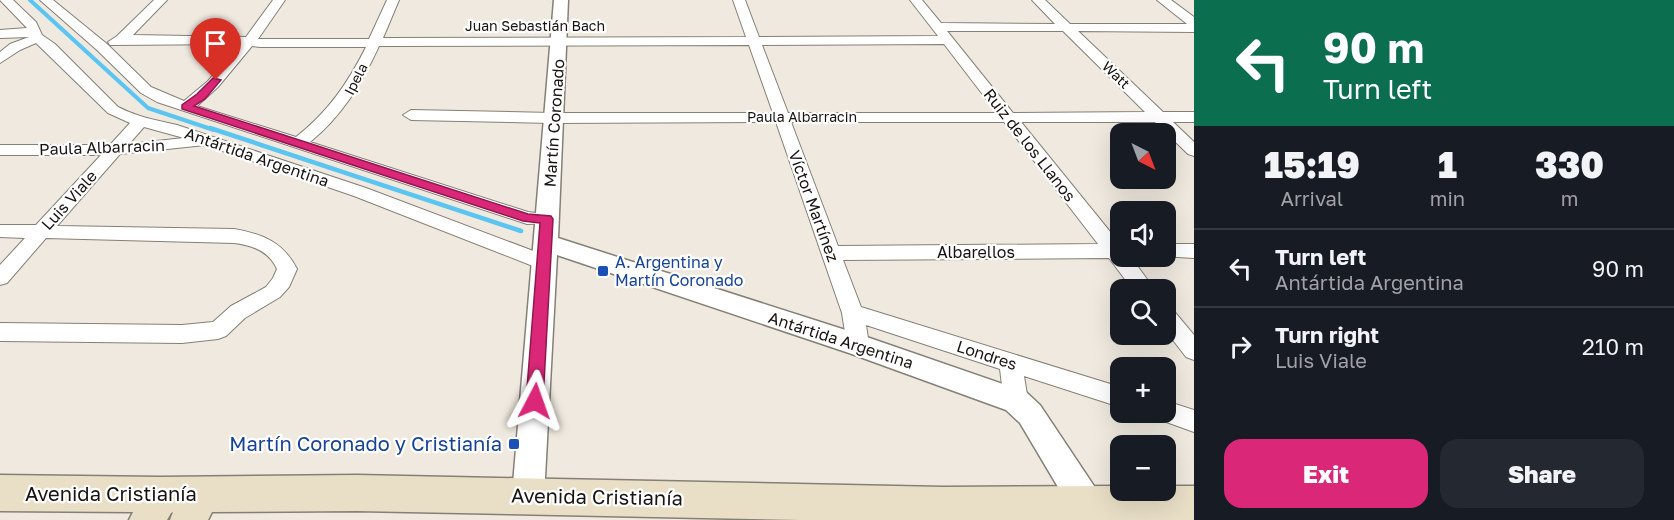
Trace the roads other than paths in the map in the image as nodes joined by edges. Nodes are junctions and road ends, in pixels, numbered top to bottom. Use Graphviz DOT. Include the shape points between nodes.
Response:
graph roads {
  1 [pos="6,0"];
  2 [pos="46,0"];
  3 [pos="161,0"];
  4 [pos="279,0"];
  5 [pos="393,0"];
  6 [pos="561,0"];
  7 [pos="739,0"];
  8 [pos="916,0"];
  9 [pos="1038,0"];
  10 [pos="1163,0"];
  11 [pos="1194,23"];
  12 [pos="1066,27"];
  13 [pos="1194,28"];
  14 [pos="943,33"];
  15 [pos="0,34"];
  16 [pos="36,35"];
  17 [pos="122,39"];
  18 [pos="754,40"];
  19 [pos="375,41"];
  20 [pos="560,41"];
  21 [pos="249,42"];
  22 [pos="102,47"];
  23 [pos="0,59"];
  24 [pos="186,107"];
  25 [pos="411,115"];
  26 [pos="1008,116"];
  27 [pos="782,117"];
  28 [pos="1159,117"];
  29 [pos="1194,117"];
  30 [pos="552,118"];
  31 [pos="139,123"];
  32 [pos="204,140"];
  33 [pos="299,143"];
  34 [pos="0,150"];
  35 [pos="114,150"];
  36 [pos="1194,151"];
  37 [pos="0,231"];
  38 [pos="41,231"];
  39 [pos="546,242"];
  40 [pos="1110,242"];
  41 [pos="1110,251"];
  42 [pos="1176,251"];
  43 [pos="1194,251"];
  44 [pos="831,253"];
  45 [pos="0,278"];
  46 [pos="853,313"];
  47 [pos="1176,328"];
  48 [pos="0,332"];
  49 [pos="858,345"];
  50 [pos="1194,351"];
  51 [pos="1011,363"];
  52 [pos="1110,394"];
  53 [pos="1016,401"];
  54 [pos="1176,415"];
  55 [pos="1194,421"];
  56 [pos="0,493"];
  57 [pos="528,496"];
  58 [pos="1194,504"];
  59 [pos="154,508"];
  60 [pos="195,508"];
  61 [pos="1099,514"];
  1 -- 16 [label="street, Antártida Argentina" via="32,25"];
  2 -- 22 [label="street, Antártida Argentina"];
  3 -- 17 [label="street"];
  4 -- 21 [label="street"];
  5 -- 19 [label="street, Ipela"];
  6 -- 20 [label="street, Martín Coronado"];
  7 -- 18 [label="street, Víctor Martínez"];
  8 -- 14 [label="street, Ruiz de los Llanos"];
  9 -- 12 [label="street, Watt"];
  10 -- 11 [label="street"];
  12 -- 13 [label="street, Juan Sebastián Bach"];
  12 -- 14 [label="street, Juan Sebastián Bach"];
  12 -- 28 [label="street, Watt"];
  14 -- 18 [label="street, Juan Sebastián Bach"];
  14 -- 26 [label="street, Ruiz de los Llanos"];
  15 -- 16 [label="street"];
  16 -- 23 [label="street"];
  16 -- 31 [label="street, Antártida Argentina" via="113,110"];
  17 -- 21 [label="street, Juan Sebastián Bach"];
  17 -- 22 [label="street"];
  18 -- 20 [label="street, Juan Sebastián Bach"];
  18 -- 27 [label="street, Víctor Martínez"];
  19 -- 20 [label="street, Juan Sebastián Bach"];
  19 -- 21 [label="street, Juan Sebastián Bach"];
  19 -- 33 [label="street, Ipela" via="345,100"];
  20 -- 30 [label="street, Martín Coronado"];
  21 -- 24 [label="street" via="201,97"];
  22 -- 24 [label="street, Antártida Argentina" via="146,90"];
  24 -- 33 [label="street, Antártida Argentina"];
  25 -- 30 [label="street, Paula Albarracin"];
  26 -- 27 [label="street, Paula Albarracin"];
  26 -- 28 [label="street, Paula Albarracin"];
  26 -- 40 [label="street, Ruiz de los Llanos"];
  27 -- 30 [label="street, Paula Albarracin"];
  27 -- 44 [label="street, Víctor Martínez"];
  28 -- 29 [label="street, Paula Albarracin"];
  28 -- 36 [label="street, Watt"];
  30 -- 39 [label="street, Martín Coronado"];
  31 -- 32 [label="street, Antártida Argentina" via="171,128"];
  31 -- 35 [label="street, Luis Viale"];
  32 -- 35 [label="street, Paula Albarracin"];
  32 -- 39 [label="street, Antártida Argentina" via="360,192"];
  33 -- 39 [label="street, Antártida Argentina" via="527,218"];
  34 -- 35 [label="street, Paula Albarracin"];
  35 -- 38 [label="street, Luis Viale"];
  37 -- 38 [label="street"];
  38 -- 45 [label="street, Luis Viale"];
  38 -- 48 [label="street" via="252,238 277,252 287,269 273,292 238,312 218,330 182,334"];
  39 -- 49 [label="street, Antártida Argentina"];
  39 -- 57 [label="street, Martín Coronado"];
  41 -- 44 [label="street, Albarellos"];
  42 -- 43 [label="street"];
  44 -- 46 [label="street, Víctor Martínez"];
  46 -- 49 [label="street, Víctor Martínez"];
  46 -- 51 [label="street, Londres"];
  47 -- 50 [label="street"];
  49 -- 53 [label="street, Antártida Argentina"];
  51 -- 52 [label="street, Londres"];
  51 -- 53 [label="street"];
  53 -- 61 [label="street, Antártida Argentina" via="1030,414"];
  54 -- 55 [label="street"];
  56 -- 59 [label="main road, Avenida Cristianía"];
  57 -- 60 [label="main road, Avenida Cristianía" via="357,493"];
  57 -- 61 [label="main road, Avenida Cristianía" via="943,505"];
  58 -- 61 [label="main road, Avenida Cristianía"];
  59 -- 60 [label="main road, Avenida Cristianía"];
}
